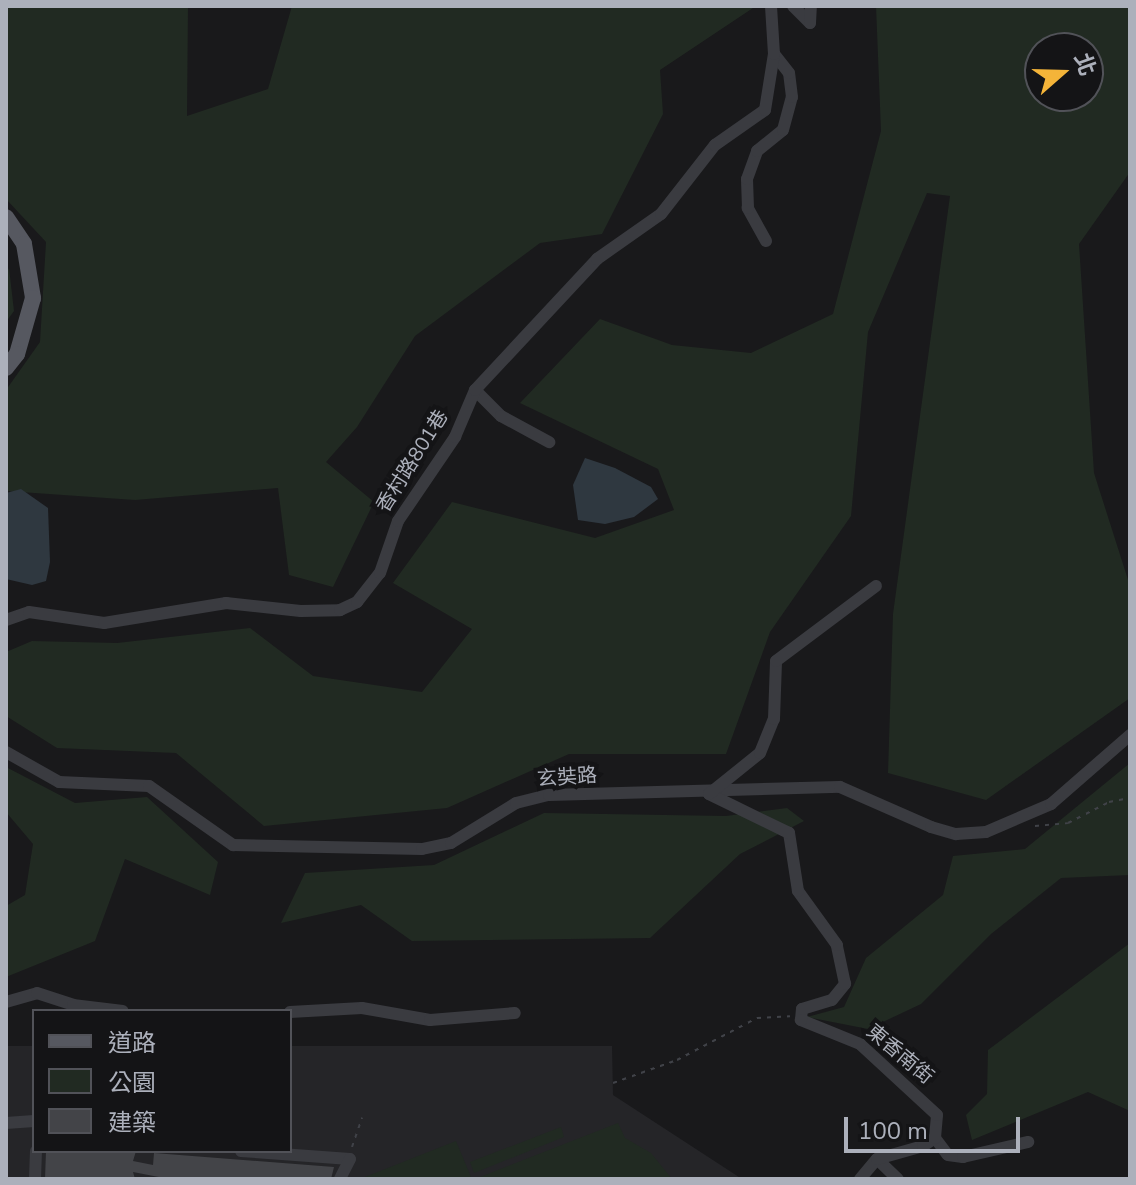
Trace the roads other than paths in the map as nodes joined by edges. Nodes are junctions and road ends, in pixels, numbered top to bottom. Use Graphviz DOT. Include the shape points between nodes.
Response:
graph roads {
  1 [pos="771,6"];
  2 [pos="793,6"];
  3 [pos="811,6"];
  4 [pos="774,54"];
  5 [pos="6,217"];
  6 [pos="766,241"];
  7 [pos="6,368"];
  8 [pos="475,390"];
  9 [pos="549,442"];
  10 [pos="876,586"];
  11 [pos="6,620"];
  12 [pos="1130,735"];
  13 [pos="6,752"];
  14 [pos="709,794"];
  15 [pos="6,1002"];
  16 [pos="106,1009"];
  17 [pos="292,1012"];
  18 [pos="515,1013"];
  19 [pos="32,1121"];
  20 [pos="6,1123"];
  21 [pos="935,1138"];
  22 [pos="1028,1142"];
  23 [pos="36,1153"];
  24 [pos="268,1153"];
  25 [pos="877,1159"];
  26 [pos="35,1179"];
  27 [pos="340,1179"];
  28 [pos="860,1179"];
  29 [pos="898,1179"];
  1 -- 4 [label="street, 香村路801巷"];
  2 -- 3 [label="street" via="810,23"];
  4 -- 6 [label="street" via="789,73 792,97 783,130 757,151 747,179 748,208"];
  4 -- 8 [label="street, 香村路801巷" via="765,110 715,145 661,214 597,259"];
  5 -- 7 [label="main road" via="24,244 33,298 17,354"];
  8 -- 9 [label="street" via="501,416"];
  8 -- 11 [label="street, 香村路801巷" via="455,437 385,546 380,573 357,602 340,610 301,611 226,603 104,623 29,612"];
  10 -- 14 [label="street" via="776,661 774,719 760,753"];
  12 -- 14 [label="street, 玄奘路" via="1051,804 986,832 956,834 840,787"];
  13 -- 14 [label="street, 玄奘路" via="59,782 149,786 165,793 211,833 247,848 422,849 451,843 516,803 549,795"];
  14 -- 21 [label="street, 東香南街" via="789,833 798,891 837,945 845,984 832,1000 799,1014 806,1024 840,1032 860,1044 892,1078 917,1092 937,1115"];
  15 -- 16 [label="street" via="37,993"];
  17 -- 18 [label="street" via="362,1008 430,1020"];
  19 -- 20 [label="street"];
  21 -- 22 [label="street" via="948,1155 963,1157"];
  21 -- 25 [label="street"];
  23 -- 26 [label="street"];
  24 -- 27 [label="street" via="350,1159"];
  25 -- 28 [label="street"];
  25 -- 29 [label="street"];
}
